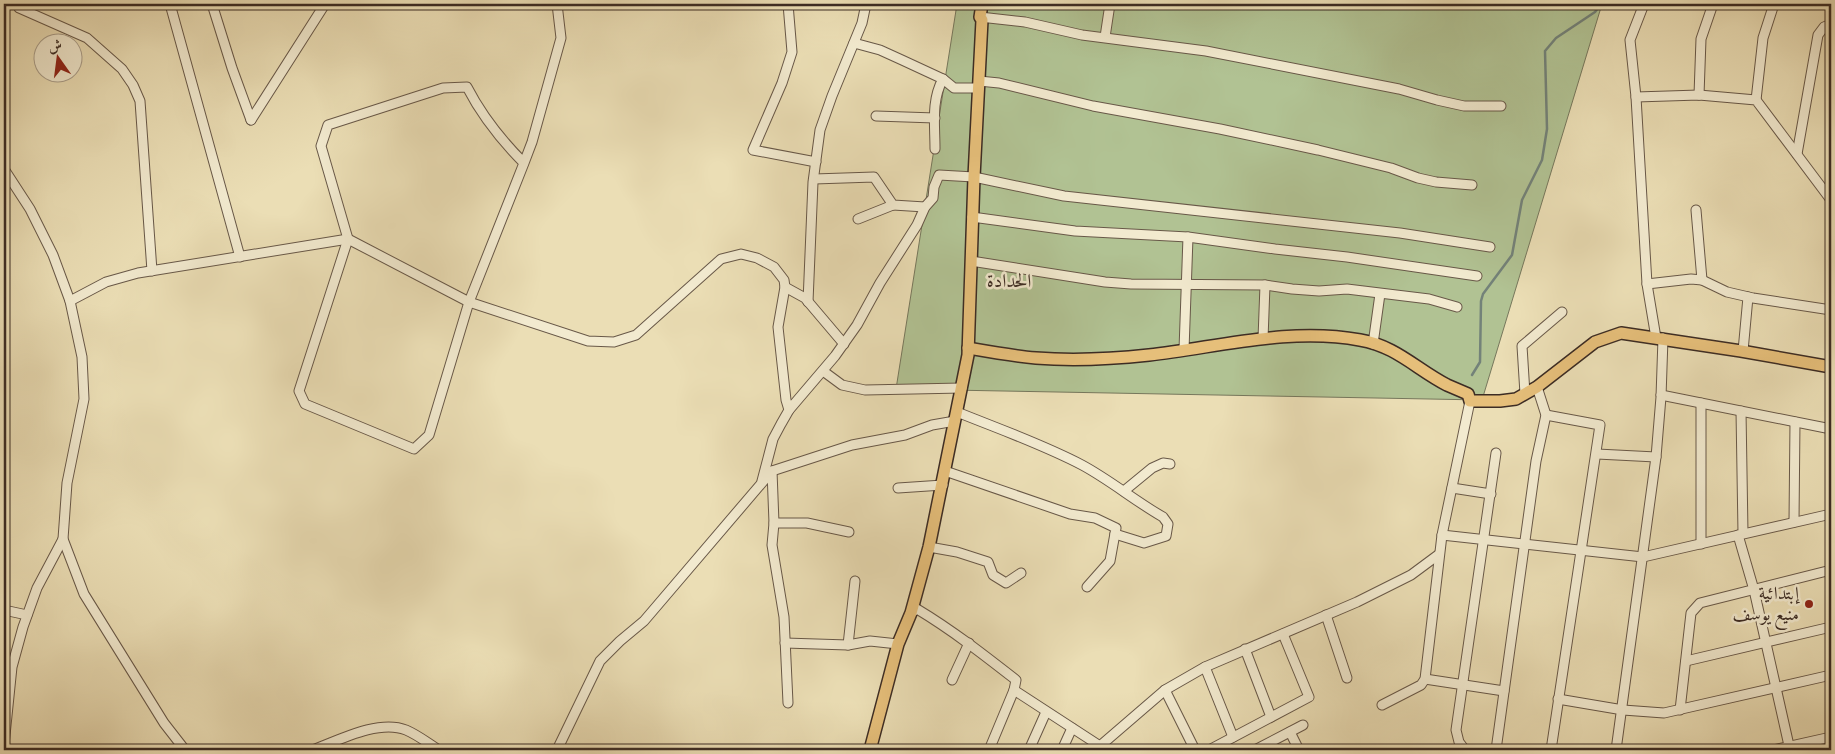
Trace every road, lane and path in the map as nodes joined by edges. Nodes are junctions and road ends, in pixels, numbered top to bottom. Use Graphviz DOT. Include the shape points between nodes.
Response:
graph roads {
  1 [pos="20,4"];
  2 [pos="170,4"];
  3 [pos="212,4"];
  4 [pos="325,4"];
  5 [pos="557,4"];
  6 [pos="788,4"];
  7 [pos="866,4"];
  8 [pos="982,4"];
  9 [pos="1110,4"];
  10 [pos="1644,4"];
  11 [pos="1713,4"];
  12 [pos="1774,4"];
  13 [pos="980,17"];
  14 [pos="1831,24"];
  15 [pos="1105,38"];
  16 [pos="854,43"];
  17 [pos="943,79"];
  18 [pos="979,85"];
  19 [pos="1699,94"];
  20 [pos="1636,97"];
  21 [pos="1756,100"];
  22 [pos="1502,106"];
  23 [pos="876,116"];
  24 [pos="935,118"];
  25 [pos="935,149"];
  26 [pos="1797,154"];
  27 [pos="816,162"];
  28 [pos="524,163"];
  29 [pos="4,169"];
  30 [pos="974,176"];
  31 [pos="814,179"];
  32 [pos="1472,185"];
  33 [pos="1831,200"];
  34 [pos="893,205"];
  35 [pos="925,207"];
  36 [pos="1696,210"];
  37 [pos="972,217"];
  38 [pos="858,219"];
  39 [pos="1188,237"];
  40 [pos="348,239"];
  41 [pos="1490,247"];
  42 [pos="240,257"];
  43 [pos="971,261"];
  44 [pos="152,271"];
  45 [pos="1477,276"];
  46 [pos="1702,280"];
  47 [pos="1647,284"];
  48 [pos="1185,285"];
  49 [pos="1265,285"];
  50 [pos="785,288"];
  51 [pos="1380,294"];
  52 [pos="1748,297"];
  53 [pos="70,301"];
  54 [pos="469,302"];
  55 [pos="808,302"];
  56 [pos="1457,307"];
  57 [pos="1831,310"];
  58 [pos="1562,312"];
  59 [pos="1659,338"];
  60 [pos="1264,339"];
  61 [pos="844,344"];
  62 [pos="1373,344"];
  63 [pos="968,348"];
  64 [pos="1184,350"];
  65 [pos="1743,351"];
  66 [pos="1831,367"];
  67 [pos="823,371"];
  68 [pos="1538,386"];
  69 [pos="962,388"];
  70 [pos="1525,394"];
  71 [pos="1661,395"];
  72 [pos="1470,401"];
  73 [pos="1701,403"];
  74 [pos="790,410"];
  75 [pos="1741,411"];
  76 [pos="1546,415"];
  77 [pos="956,417"];
  78 [pos="1795,422"];
  79 [pos="1831,429"];
  80 [pos="1496,453"];
  81 [pos="1596,454"];
  82 [pos="1656,457"];
  83 [pos="1170,464"];
  84 [pos="772,471"];
  85 [pos="946,471"];
  86 [pos="762,481"];
  87 [pos="943,485"];
  88 [pos="898,488"];
  89 [pos="1452,488"];
  90 [pos="1124,491"];
  91 [pos="1491,494"];
  92 [pos="1831,514"];
  93 [pos="774,522"];
  94 [pos="1794,522"];
  95 [pos="849,532"];
  96 [pos="1115,534"];
  97 [pos="1442,534"];
  98 [pos="1741,534"];
  99 [pos="64,539"];
  100 [pos="1484,539"];
  101 [pos="1524,543"];
  102 [pos="1701,544"];
  103 [pos="929,547"];
  104 [pos="1581,549"];
  105 [pos="1438,555"];
  106 [pos="1642,557"];
  107 [pos="1831,570"];
  108 [pos="1021,573"];
  109 [pos="855,581"];
  110 [pos="1087,587"];
  111 [pos="1754,590"];
  112 [pos="4,610"];
  113 [pos="911,613"];
  114 [pos="27,615"];
  115 [pos="1326,615"];
  116 [pos="1831,627"];
  117 [pos="1283,634"];
  118 [pos="1766,642"];
  119 [pos="969,643"];
  120 [pos="784,644"];
  121 [pos="898,644"];
  122 [pos="848,645"];
  123 [pos="1244,649"];
  124 [pos="1686,660"];
  125 [pos="1205,667"];
  126 [pos="1831,675"];
  127 [pos="1348,678"];
  128 [pos="1425,679"];
  129 [pos="952,680"];
  130 [pos="1463,685"];
  131 [pos="1776,688"];
  132 [pos="1014,690"];
  133 [pos="1165,690"];
  134 [pos="1504,691"];
  135 [pos="1558,699"];
  136 [pos="788,703"];
  137 [pos="1382,704"];
  138 [pos="1622,710"];
  139 [pos="1680,710"];
  140 [pos="1046,712"];
  141 [pos="1271,717"];
  142 [pos="1303,725"];
  143 [pos="1072,728"];
  144 [pos="1290,732"];
  145 [pos="1233,737"];
  146 [pos="1831,737"];
  147 [pos="4,745"];
  148 [pos="1100,748"];
  149 [pos="1790,748"];
  150 [pos="185,750"];
  151 [pos="313,750"];
  152 [pos="440,750"];
  153 [pos="557,750"];
  154 [pos="870,750"];
  155 [pos="989,750"];
  156 [pos="1029,750"];
  157 [pos="1062,750"];
  158 [pos="1195,750"];
  159 [pos="1208,750"];
  160 [pos="1255,750"];
  161 [pos="1299,750"];
  162 [pos="1465,750"];
  163 [pos="1496,750"];
  164 [pos="1551,750"];
  165 [pos="1616,750"];
  166 [pos="1773,750"];
  1 -- 44 [label="street" via="19,8 87,38 122,69 133,85 140,101"];
  2 -- 42 [label="street"];
  3 -- 4 [label="street" via="251,120"];
  5 -- 28 [label="street" via="561,38"];
  6 -- 27 [label="street" via="792,52 753,150"];
  7 -- 16 [label="street"];
  8 -- 13 [label="main road"];
  9 -- 15 [label="street"];
  10 -- 20 [label="street" via="1630,40"];
  11 -- 19 [label="street" via="1702,38"];
  12 -- 21 [label="street" via="1763,38"];
  13 -- 15 [label="street" via="1031,23"];
  13 -- 18 [label="main road"];
  14 -- 26 [label="street" via="1818,35"];
  15 -- 22 [label="street" via="1215,53 1399,89 1464,106"];
  16 -- 17 [label="street" via="888,54"];
  16 -- 27 [label="street" via="823,117"];
  17 -- 18 [label="street" via="954,88"];
  17 -- 24 [label="street" via="936,90"];
  18 -- 30 [label="main road"];
  18 -- 32 [label="street" via="999,83 1093,106 1318,150 1436,182"];
  19 -- 20 [label="street"];
  19 -- 21 [label="street"];
  20 -- 47 [label="street"];
  21 -- 26 [label="street"];
  23 -- 24 [label="street"];
  24 -- 25 [label="street"];
  26 -- 33 [label="street"];
  27 -- 31 [label="street"];
  28 -- 40 [label="street" via="502,141 478,109 467,87 444,88 328,125 321,146"];
  28 -- 54 [label="street"];
  29 -- 53 [label="street" via="30,209 53,255"];
  30 -- 35 [label="street" via="939,175 933,198"];
  30 -- 37 [label="main road"];
  30 -- 41 [label="street" via="1064,196 1400,233"];
  31 -- 34 [label="street" via="874,177"];
  31 -- 55 [label="street"];
  34 -- 35 [label="street"];
  34 -- 38 [label="street"];
  35 -- 61 [label="street"];
  36 -- 46 [label="street"];
  37 -- 39 [label="street" via="1076,230"];
  37 -- 43 [label="main road"];
  39 -- 45 [label="street"];
  39 -- 48 [label="street"];
  40 -- 42 [label="street"];
  40 -- 54 [label="street"];
  40 -- 54 [label="street" via="299,391 305,404 414,449 429,435"];
  42 -- 44 [label="street"];
  43 -- 48 [label="street" via="1105,282"];
  43 -- 63 [label="main road"];
  44 -- 53 [label="street" via="106,282"];
  46 -- 47 [label="street"];
  46 -- 52 [label="street" via="1727,292"];
  47 -- 59 [label="street"];
  48 -- 49 [label="street"];
  48 -- 64 [label="street"];
  49 -- 51 [label="street"];
  49 -- 60 [label="street"];
  50 -- 54 [label="street" via="784,280 774,267 757,258 741,254 721,259 636,335 614,342 588,341"];
  50 -- 55 [label="street"];
  50 -- 74 [label="street" via="778,327 786,400"];
  51 -- 56 [label="street" via="1429,299"];
  51 -- 62 [label="street"];
  52 -- 57 [label="street"];
  52 -- 65 [label="street"];
  53 -- 99 [label="street" via="82,357 84,399 67,483"];
  55 -- 61 [label="street"];
  58 -- 70 [label="street" via="1522,346"];
  59 -- 65 [label="main road"];
  59 -- 68 [label="main road" via="1626,333 1602,338"];
  59 -- 71 [label="street"];
  60 -- 62 [label="main road" via="1310,336"];
  60 -- 64 [label="main road"];
  61 -- 67 [label="street"];
  62 -- 72 [label="main road" via="1394,351 1446,385 1468,394"];
  63 -- 64 [label="main road" via="1051,359 1108,359"];
  63 -- 69 [label="main road"];
  65 -- 66 [label="main road"];
  67 -- 69 [label="street" via="842,384 865,390"];
  67 -- 74 [label="street"];
  68 -- 70 [label="main road"];
  68 -- 76 [label="street"];
  69 -- 77 [label="main road"];
  70 -- 72 [label="main road" via="1508,401"];
  71 -- 73 [label="street"];
  71 -- 82 [label="street"];
  72 -- 89 [label="street"];
  73 -- 75 [label="street"];
  73 -- 102 [label="street"];
  74 -- 86 [label="street" via="773,439"];
  75 -- 78 [label="street"];
  75 -- 98 [label="street"];
  76 -- 81 [label="street" via="1600,425"];
  76 -- 101 [label="street"];
  77 -- 84 [label="street" via="905,435 852,445"];
  77 -- 85 [label="main road"];
  77 -- 90 [label="street" via="1057,452"];
  78 -- 79 [label="street"];
  78 -- 94 [label="street"];
  80 -- 91 [label="street"];
  81 -- 82 [label="street"];
  81 -- 104 [label="street"];
  82 -- 106 [label="street"];
  83 -- 90 [label="street" via="1163,462 1152,468"];
  84 -- 86 [label="street"];
  84 -- 93 [label="street"];
  85 -- 87 [label="main road"];
  85 -- 96 [label="street" via="1070,514 1094,518 1116,528"];
  86 -- 153 [label="street" via="644,621 600,661"];
  87 -- 88 [label="street"];
  87 -- 103 [label="main road"];
  89 -- 91 [label="street"];
  89 -- 97 [label="street"];
  90 -- 96 [label="street" via="1163,517 1168,524 1166,536 1144,543"];
  91 -- 100 [label="street"];
  92 -- 94 [label="street"];
  93 -- 95 [label="street" via="807,523"];
  93 -- 120 [label="street" via="772,545 784,617"];
  94 -- 98 [label="street"];
  96 -- 110 [label="street" via="1110,561"];
  97 -- 100 [label="street"];
  97 -- 105 [label="street"];
  98 -- 102 [label="street"];
  98 -- 111 [label="street"];
  99 -- 114 [label="street" via="36,588"];
  99 -- 150 [label="street" via="84,594 164,723"];
  100 -- 101 [label="street"];
  100 -- 130 [label="street"];
  101 -- 104 [label="street"];
  101 -- 134 [label="street"];
  102 -- 106 [label="street"];
  103 -- 108 [label="street" via="988,562 993,575 1006,583"];
  103 -- 113 [label="main road"];
  104 -- 106 [label="street"];
  104 -- 135 [label="street"];
  105 -- 115 [label="street" via="1410,575"];
  105 -- 128 [label="street"];
  106 -- 138 [label="street"];
  107 -- 111 [label="street"];
  109 -- 122 [label="street"];
  111 -- 118 [label="street"];
  111 -- 124 [label="street" via="1696,606 1691,613"];
  112 -- 114 [label="street"];
  113 -- 119 [label="street" via="917,609"];
  113 -- 121 [label="main road"];
  114 -- 147 [label="street" via="12,667"];
  115 -- 117 [label="street"];
  115 -- 127 [label="street"];
  116 -- 118 [label="street"];
  117 -- 123 [label="street"];
  117 -- 141 [label="street" via="1309,697"];
  118 -- 124 [label="street"];
  118 -- 131 [label="street"];
  119 -- 129 [label="street"];
  119 -- 132 [label="street" via="1016,680"];
  120 -- 122 [label="street"];
  120 -- 136 [label="street"];
  121 -- 122 [label="street" via="870,642"];
  121 -- 154 [label="main road"];
  123 -- 125 [label="street"];
  123 -- 141 [label="street"];
  124 -- 139 [label="street"];
  125 -- 133 [label="street"];
  125 -- 145 [label="street"];
  126 -- 131 [label="street"];
  128 -- 130 [label="street"];
  128 -- 137 [label="street" via="1420,685"];
  130 -- 134 [label="street"];
  130 -- 162 [label="street" via="1456,730"];
  131 -- 139 [label="street"];
  131 -- 149 [label="street"];
  132 -- 140 [label="street"];
  132 -- 155 [label="street"];
  133 -- 148 [label="street"];
  133 -- 158 [label="street"];
  134 -- 163 [label="street"];
  135 -- 138 [label="street"];
  135 -- 164 [label="street"];
  138 -- 139 [label="street" via="1658,713"];
  138 -- 165 [label="street"];
  140 -- 143 [label="street"];
  140 -- 156 [label="street"];
  141 -- 145 [label="street"];
  142 -- 144 [label="street"];
  143 -- 148 [label="street"];
  143 -- 157 [label="street"];
  144 -- 160 [label="street"];
  144 -- 161 [label="street"];
  145 -- 159 [label="street"];
  146 -- 149 [label="street"];
  149 -- 166 [label="street"];
  151 -- 152 [label="street" via="378,727 405,730"];
}
